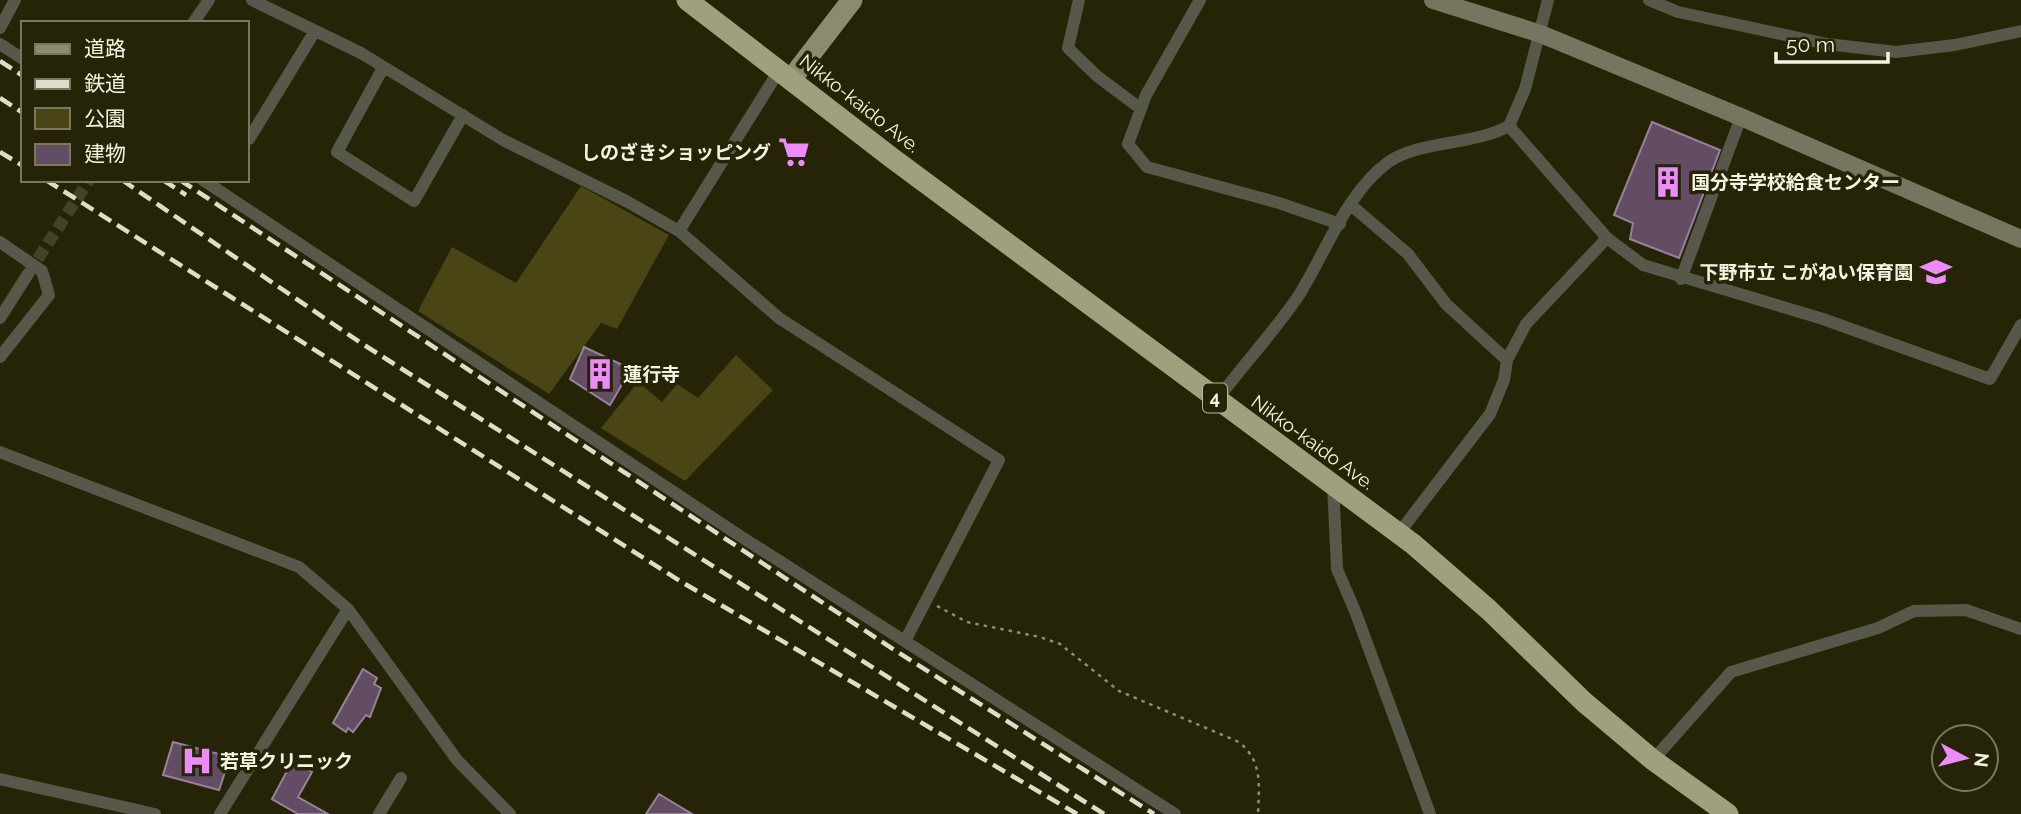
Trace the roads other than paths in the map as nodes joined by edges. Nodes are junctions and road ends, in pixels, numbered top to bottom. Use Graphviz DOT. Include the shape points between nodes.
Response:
graph roads {
  1 [pos="15,0"];
  2 [pos="209,0"];
  3 [pos="252,0"];
  4 [pos="687,0"];
  5 [pos="852,0"];
  6 [pos="1079,0"];
  7 [pos="1200,0"];
  8 [pos="1433,0"];
  9 [pos="1548,0"];
  10 [pos="1649,0"];
  11 [pos="194,21"];
  12 [pos="0,27"];
  13 [pos="315,31"];
  14 [pos="2021,31"];
  15 [pos="1541,34"];
  16 [pos="0,44"];
  17 [pos="21,58"];
  18 [pos="383,68"];
  19 [pos="786,73"];
  20 [pos="1141,109"];
  21 [pos="463,115"];
  22 [pos="1741,117"];
  23 [pos="1508,126"];
  24 [pos="249,139"];
  25 [pos="206,182"];
  26 [pos="1351,205"];
  27 [pos="1340,224"];
  28 [pos="679,231"];
  29 [pos="1607,238"];
  30 [pos="2021,239"];
  31 [pos="0,242"];
  32 [pos="28,274"];
  33 [pos="1681,279"];
  34 [pos="0,318"];
  35 [pos="2021,325"];
  36 [pos="0,357"];
  37 [pos="1507,360"];
  38 [pos="1217,400"];
  39 [pos="0,452"];
  40 [pos="1333,484"];
  41 [pos="1399,533"];
  42 [pos="348,609"];
  43 [pos="2021,629"];
  44 [pos="905,641"];
  45 [pos="1653,760"];
  46 [pos="401,778"];
  47 [pos="0,779"];
  48 [pos="155,814"];
  49 [pos="220,814"];
  50 [pos="379,814"];
  51 [pos="510,814"];
  52 [pos="1175,814"];
  53 [pos="1430,814"];
  54 [pos="1728,814"];
  1 -- 12 [label="street"];
  2 -- 11 [label="street"];
  3 -- 13 [label="street"];
  4 -- 19 [label="highway, Nikko-kaido Ave. / 4"];
  5 -- 19 [label="main road"];
  6 -- 20 [label="street" via="1068,48"];
  7 -- 20 [label="street"];
  8 -- 15 [label="street"];
  9 -- 15 [label="street"];
  10 -- 14 [label="street" via="1678,12 1827,44 1896,52"];
  13 -- 18 [label="street"];
  13 -- 24 [label="street"];
  15 -- 22 [label="street"];
  15 -- 23 [label="street" via="1525,89"];
  16 -- 17 [label="street"];
  18 -- 21 [label="street"];
  18 -- 21 [label="street" via="337,152 414,201"];
  19 -- 28 [label="street"];
  19 -- 38 [label="highway, Nikko-kaido Ave. / 4" via="892,158"];
  20 -- 27 [label="street" via="1128,144 1147,167"];
  21 -- 28 [label="street"];
  22 -- 30 [label="street"];
  22 -- 33 [label="street"];
  23 -- 26 [label="street" via="1480,138 1396,158 1372,177"];
  23 -- 29 [label="street"];
  25 -- 44 [label="street"];
  26 -- 27 [label="street"];
  26 -- 37 [label="street" via="1408,254 1446,304"];
  27 -- 38 [label="street" via="1298,295"];
  28 -- 44 [label="street" via="779,318 999,460"];
  29 -- 33 [label="street" via="1643,265"];
  29 -- 37 [label="street" via="1525,324"];
  31 -- 36 [label="street" via="42,271 49,295"];
  32 -- 34 [label="street"];
  33 -- 35 [label="street" via="1823,319 1990,379"];
  37 -- 41 [label="street" via="1490,414"];
  38 -- 40 [label="highway, Nikko-kaido Ave. / 4"];
  39 -- 42 [label="street" via="299,567"];
  40 -- 41 [label="highway, Nikko-kaido Ave. / 4"];
  40 -- 53 [label="street" via="1336,569"];
  41 -- 45 [label="highway, Nikko-kaido Ave. / 4"];
  42 -- 49 [label="street"];
  42 -- 51 [label="street" via="457,760"];
  43 -- 45 [label="street" via="1966,610 1914,611 1878,628 1731,672"];
  44 -- 52 [label="street"];
  45 -- 54 [label="highway, Nikko-kaido Ave. / 4"];
  46 -- 50 [label="street"];
  47 -- 48 [label="street"];
}
